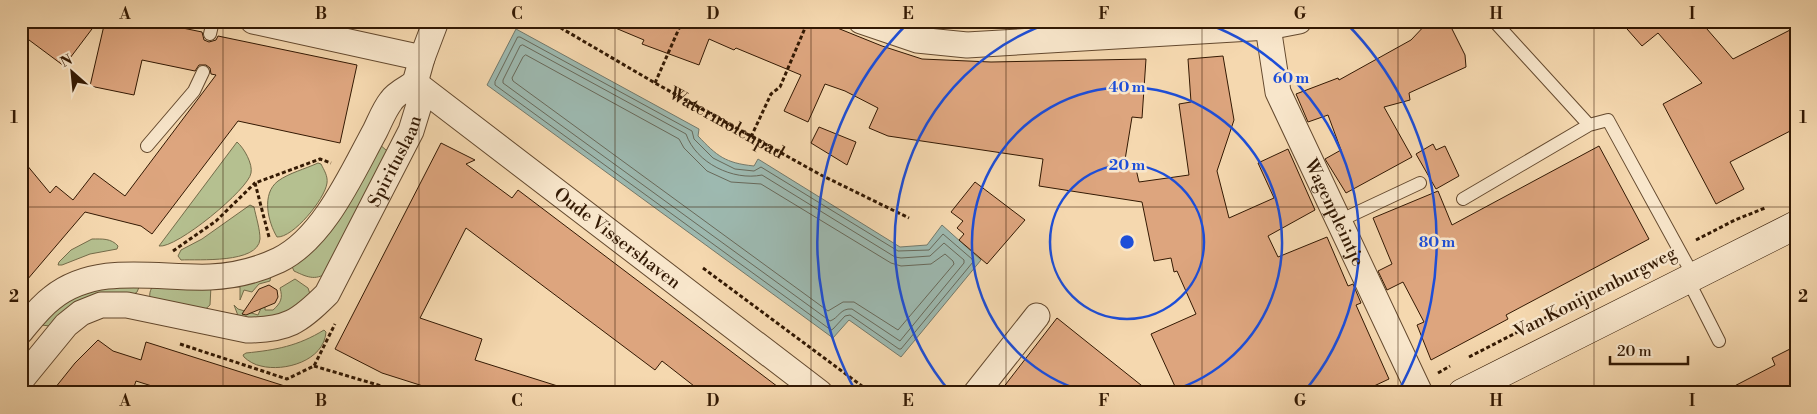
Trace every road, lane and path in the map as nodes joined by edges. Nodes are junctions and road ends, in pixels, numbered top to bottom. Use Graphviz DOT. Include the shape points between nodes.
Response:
graph roads {
  1 [pos="253,21"];
  2 [pos="436,21"];
  3 [pos="549,21"];
  4 [pos="808,21"];
  5 [pos="860,21"];
  6 [pos="1299,21"];
  7 [pos="1494,21"];
  8 [pos="681,24"];
  9 [pos="1268,24"];
  10 [pos="422,58"];
  11 [pos="203,72"];
  12 [pos="415,83"];
  13 [pos="655,83"];
  14 [pos="1589,125"];
  15 [pos="751,137"];
  16 [pos="147,146"];
  17 [pos="256,183"];
  18 [pos="1420,183"];
  19 [pos="1463,199"];
  20 [pos="1769,207"];
  21 [pos="909,218"];
  22 [pos="1339,221"];
  23 [pos="1796,225"];
  24 [pos="1678,249"];
  25 [pos="150,274"];
  26 [pos="1691,278"];
  27 [pos="1037,316"];
  28 [pos="21,331"];
  29 [pos="1718,341"];
  30 [pos="174,343"];
  31 [pos="46,349"];
  32 [pos="1460,361"];
  33 [pos="1452,366"];
  34 [pos="21,380"];
  35 [pos="866,388"];
  36 [pos="1418,388"];
  37 [pos="404,393"];
  38 [pos="820,393"];
  39 [pos="871,393"];
  40 [pos="976,393"];
  41 [pos="1462,393"];
  1 -- 10 [label="street"];
  2 -- 10 [label="street"];
  3 -- 13 [label="path, Watermolenpad"];
  4 -- 15 [label="path" via="780,86 771,94"];
  5 -- 9 [label="street" via="917,40 967,45"];
  6 -- 9 [label="street"];
  7 -- 14 [label="lane"];
  8 -- 13 [label="path"];
  9 -- 22 [label="street, Wagenpleintje" via="1278,92"];
  10 -- 12 [label="street"];
  11 -- 16 [label="lane" via="194,92"];
  12 -- 25 [label="street, Spirituslaan" via="392,99 334,204 314,233 298,248 262,267 232,275"];
  12 -- 31 [label="street, Spirituslaan" via="419,105 411,131 327,294 306,315 266,330 247,330 127,305 101,305 82,313"];
  12 -- 38 [label="street, Oude Vissershaven"];
  13 -- 15 [label="path, Watermolenpad"];
  14 -- 19 [label="lane"];
  14 -- 24 [label="lane" via="1608,120"];
  15 -- 21 [label="path, Watermolenpad"];
  17 -- 25 [label="path" via="216,221 177,248"];
  18 -- 22 [label="lane"];
  20 -- 24 [label="path, Van Konijnenburgweg"];
  22 -- 36 [label="street, Wagenpleintje"];
  23 -- 26 [label="main road, Van Konijnenburgweg"];
  24 -- 26 [label="lane"];
  24 -- 32 [label="path, Van Konijnenburgweg"];
  25 -- 28 [label="street, Spirituslaan" via="88,279 52,297"];
  26 -- 29 [label="lane"];
  26 -- 41 [label="main road, Van Konijnenburgweg"];
  27 -- 40 [label="street"];
  28 -- 31 [label="street"];
  30 -- 37 [label="path" via="287,379 314,366"];
  31 -- 34 [label="street, Spirituslaan"];
  33 -- 36 [label="path"];
  35 -- 39 [label="path"];
}
